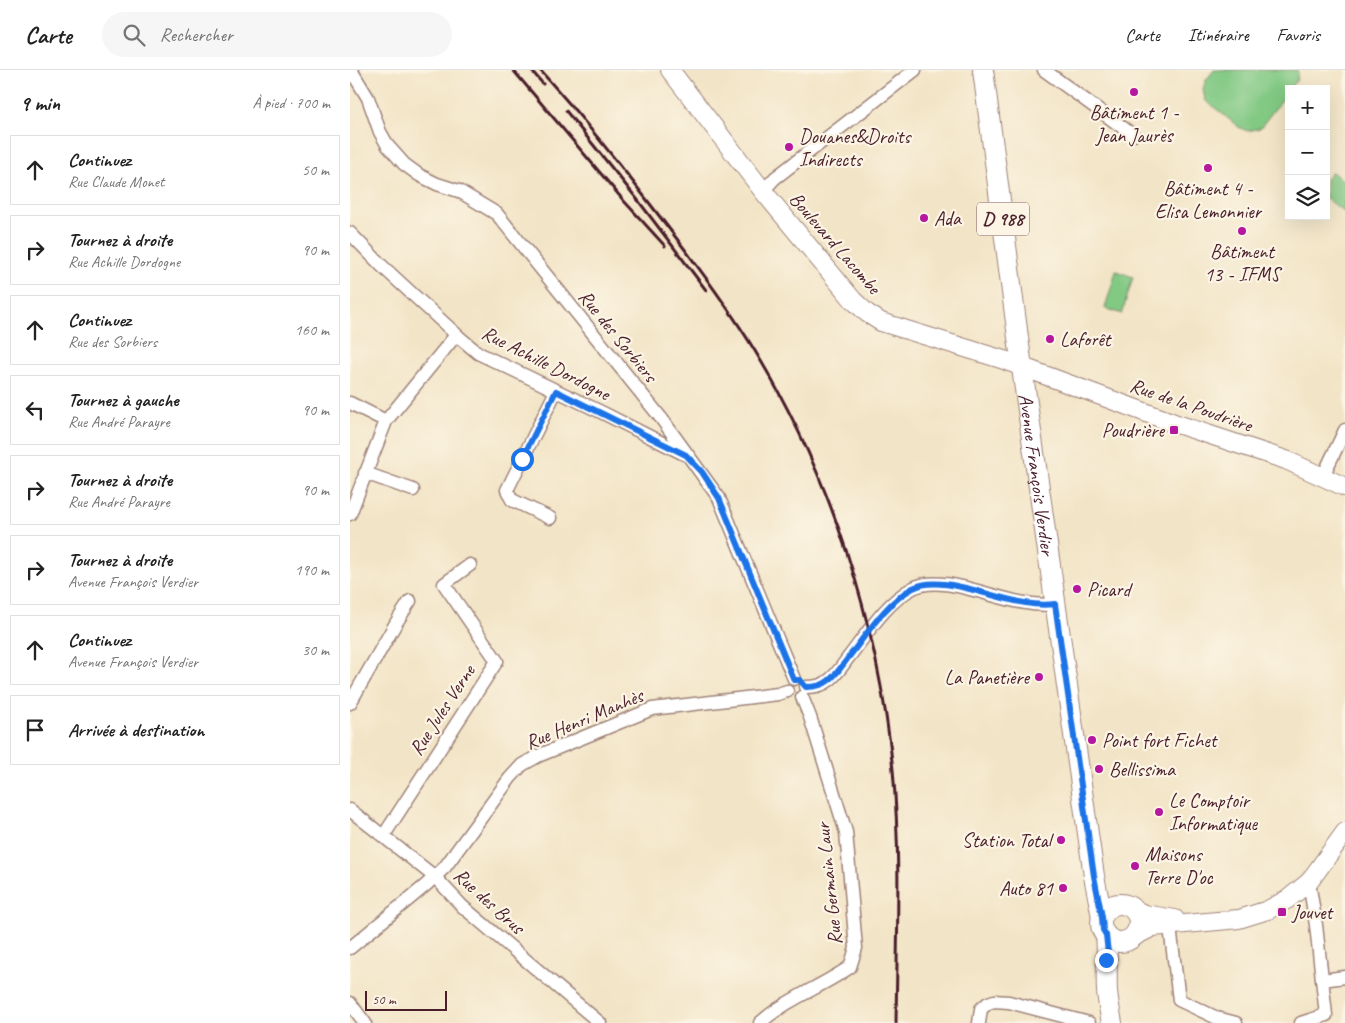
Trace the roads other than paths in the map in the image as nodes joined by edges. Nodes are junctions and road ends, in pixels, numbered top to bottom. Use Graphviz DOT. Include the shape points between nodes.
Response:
graph roads {
  1 [pos="351,70"];
  2 [pos="670,70"];
  3 [pos="915,70"];
  4 [pos="983,70"];
  5 [pos="1044,70"];
  6 [pos="1133,135"];
  7 [pos="763,191"];
  8 [pos="350,233"];
  9 [pos="456,335"];
  10 [pos="1022,368"];
  11 [pos="556,391"];
  12 [pos="350,403"];
  13 [pos="661,418"];
  14 [pos="386,421"];
  15 [pos="1345,430"];
  16 [pos="645,434"];
  17 [pos="686,455"];
  18 [pos="365,473"];
  19 [pos="1323,476"];
  20 [pos="1345,487"];
  21 [pos="412,490"];
  22 [pos="350,514"];
  23 [pos="550,518"];
  24 [pos="470,565"];
  25 [pos="410,601"];
  26 [pos="1055,604"];
  27 [pos="794,680"];
  28 [pos="787,691"];
  29 [pos="804,692"];
  30 [pos="350,703"];
  31 [pos="350,810"];
  32 [pos="1345,832"];
  33 [pos="384,835"];
  34 [pos="435,878"];
  35 [pos="1309,882"];
  36 [pos="1197,923"];
  37 [pos="1170,927"];
  38 [pos="1117,928"];
  39 [pos="350,948"];
  40 [pos="1345,977"];
  41 [pos="1322,980"];
  42 [pos="350,1003"];
  43 [pos="1328,1019"];
  44 [pos="365,1023"];
  45 [pos="600,1023"];
  46 [pos="760,1023"];
  47 [pos="979,1023"];
  48 [pos="1089,1023"];
  49 [pos="1112,1023"];
  50 [pos="1236,1023"];
  51 [pos="1301,1023"];
  1 -- 13 [label="street, Rue des Sorbiers" via="368,98 380,132 404,164 419,175 459,191 497,214"];
  2 -- 7 [label="street, Boulevard Lacombe"];
  3 -- 7 [label="street" via="775,178"];
  4 -- 10 [label="main road, Avenue François Verdier / D 988"];
  5 -- 6 [label="street"];
  7 -- 10 [label="street, Boulevard Lacombe" via="867,313 881,322"];
  8 -- 9 [label="street, Rue Achille Dordogne"];
  9 -- 11 [label="street, Rue Achille Dordogne" via="478,353"];
  9 -- 14 [label="street"];
  10 -- 19 [label="street, Rue de la Poudrière" via="1286,460"];
  10 -- 26 [label="main road, Avenue François Verdier / D 988"];
  11 -- 16 [label="street, Rue Achille Dordogne"];
  11 -- 23 [label="street" via="507,490 512,500"];
  12 -- 14 [label="street"];
  13 -- 16 [label="street" via="658,428"];
  13 -- 17 [label="street, Rue des Sorbiers"];
  14 -- 18 [label="street"];
  15 -- 19 [label="street"];
  16 -- 17 [label="street, Rue Achille Dordogne"];
  17 -- 27 [label="street, Rue des Sorbiers" via="719,498"];
  18 -- 21 [label="street"];
  18 -- 22 [label="street"];
  19 -- 20 [label="street, Rue de la Poudrière"];
  24 -- 33 [label="street, Rue Jules Verne" via="444,584 497,661"];
  25 -- 30 [label="street"];
  26 -- 29 [label="street" via="1042,606 941,583 914,588 888,607 828,682"];
  26 -- 38 [label="main road, Avenue François Verdier / D 988" via="1094,876"];
  27 -- 28 [label="street" via="789,683"];
  27 -- 29 [label="street" via="800,680"];
  28 -- 29 [label="street" via="793,698"];
  28 -- 34 [label="street, Rue Henri Manhès" via="652,709 538,756 510,778"];
  29 -- 46 [label="street, Rue Germain Laur" via="846,832 856,948 850,967 791,1000"];
  31 -- 33 [label="street, Rue des Brus"];
  32 -- 35 [label="street"];
  33 -- 34 [label="street, Rue des Brus"];
  34 -- 39 [label="street, Rue Henri Manhès"];
  34 -- 45 [label="street, Rue des Brus" via="462,906"];
  35 -- 36 [label="street" via="1268,910 1239,919"];
  35 -- 41 [label="street"];
  36 -- 37 [label="street"];
  36 -- 38 [label="street" via="1144,914"];
  37 -- 38 [label="street"];
  37 -- 50 [label="street" via="1180,1000 1217,1018"];
  38 -- 49 [label="main road" via="1106,960"];
  40 -- 41 [label="street"];
  41 -- 43 [label="street"];
  42 -- 44 [label="street"];
  43 -- 51 [label="street"];
  47 -- 48 [label="street" via="981,1008 994,1001"];
}
